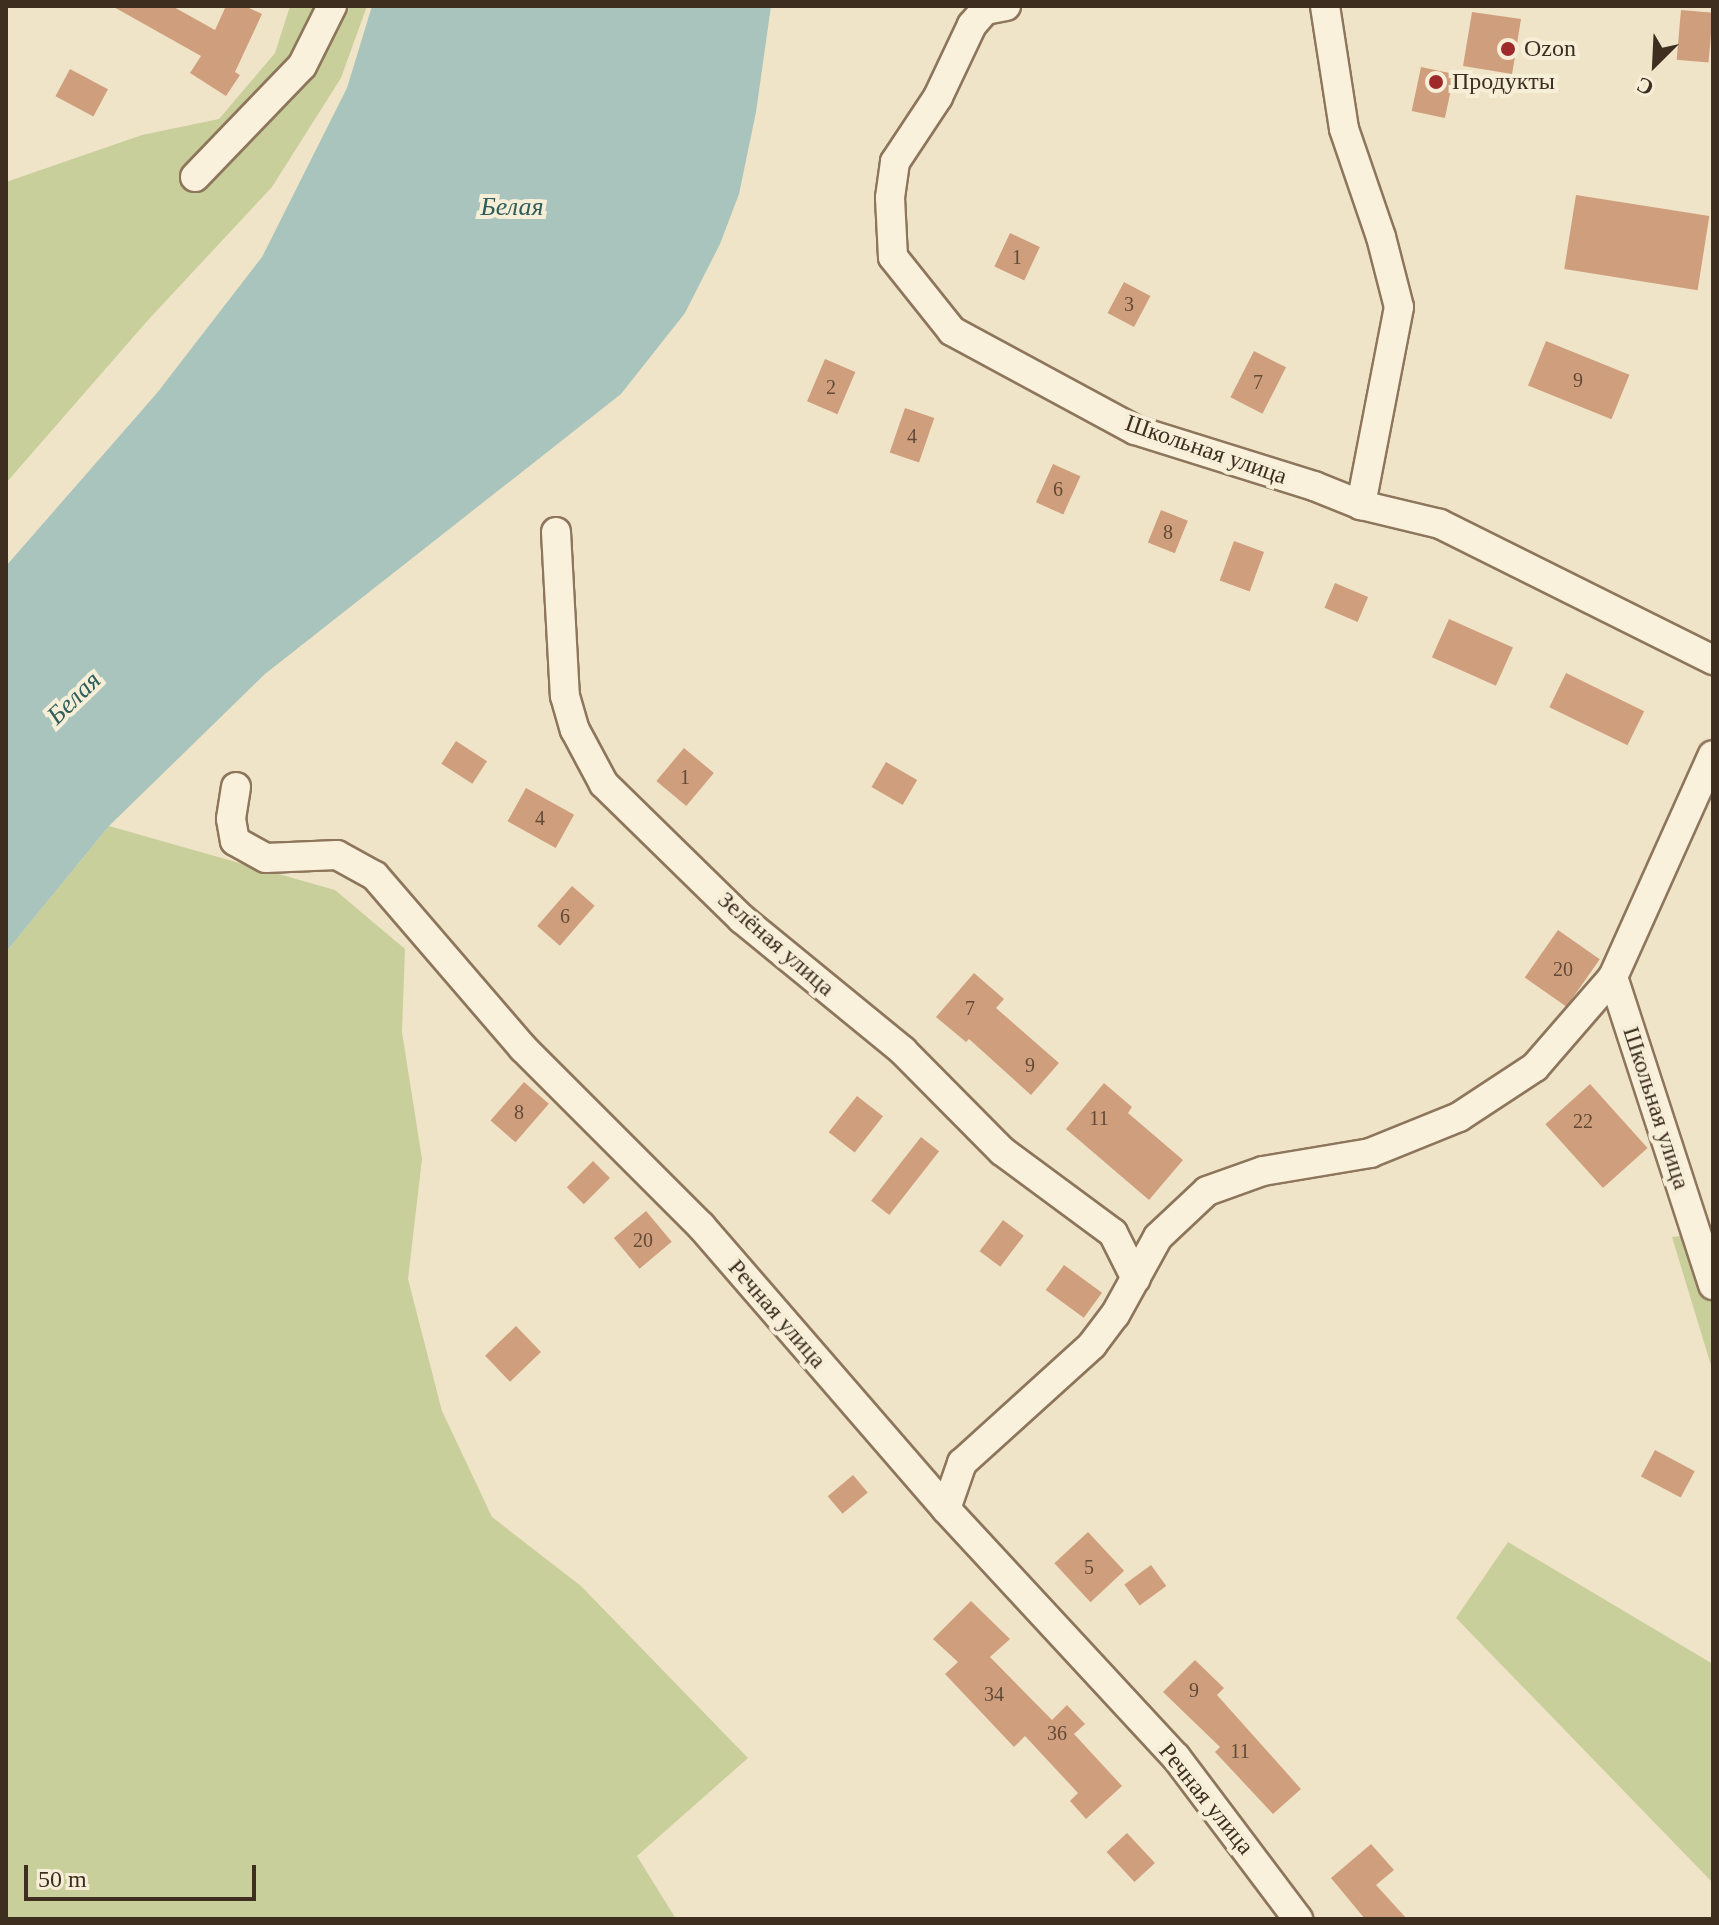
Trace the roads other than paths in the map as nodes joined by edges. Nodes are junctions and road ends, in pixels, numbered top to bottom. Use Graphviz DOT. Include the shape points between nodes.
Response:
graph roads {
  1 [pos="332,6"];
  2 [pos="1006,6"];
  3 [pos="1325,6"];
  4 [pos="195,177"];
  5 [pos="1361,505"];
  6 [pos="556,532"];
  7 [pos="1713,660"];
  8 [pos="1713,755"];
  9 [pos="236,787"];
  10 [pos="1613,977"];
  11 [pos="1136,1279"];
  12 [pos="1713,1285"];
  13 [pos="946,1509"];
  14 [pos="1298,1919"];
  1 -- 4 [label="street" via="302,66"];
  2 -- 5 [label="street, Школьная улица" via="985,10 972,25 938,97 895,162 890,198 893,257 952,331 1135,430"];
  3 -- 5 [label="street" via="1344,129 1399,307"];
  5 -- 7 [label="street, Школьная улица" via="1440,524"];
  6 -- 11 [label="street, Зелёная улица" via="565,696 575,730 604,784 742,919 903,1051 1002,1151 1113,1233"];
  8 -- 10 [label="street"];
  9 -- 13 [label="street, Речная улица" via="231,819 235,841 266,858 337,855 375,876 523,1048 701,1226"];
  10 -- 11 [label="street" via="1535,1067 1459,1117 1370,1153 1263,1171 1207,1191 1158,1237"];
  10 -- 12 [label="street, Школьная улица"];
  11 -- 13 [label="street" via="1092,1345 962,1463"];
  13 -- 14 [label="street, Речная улица" via="1176,1757"];
}
